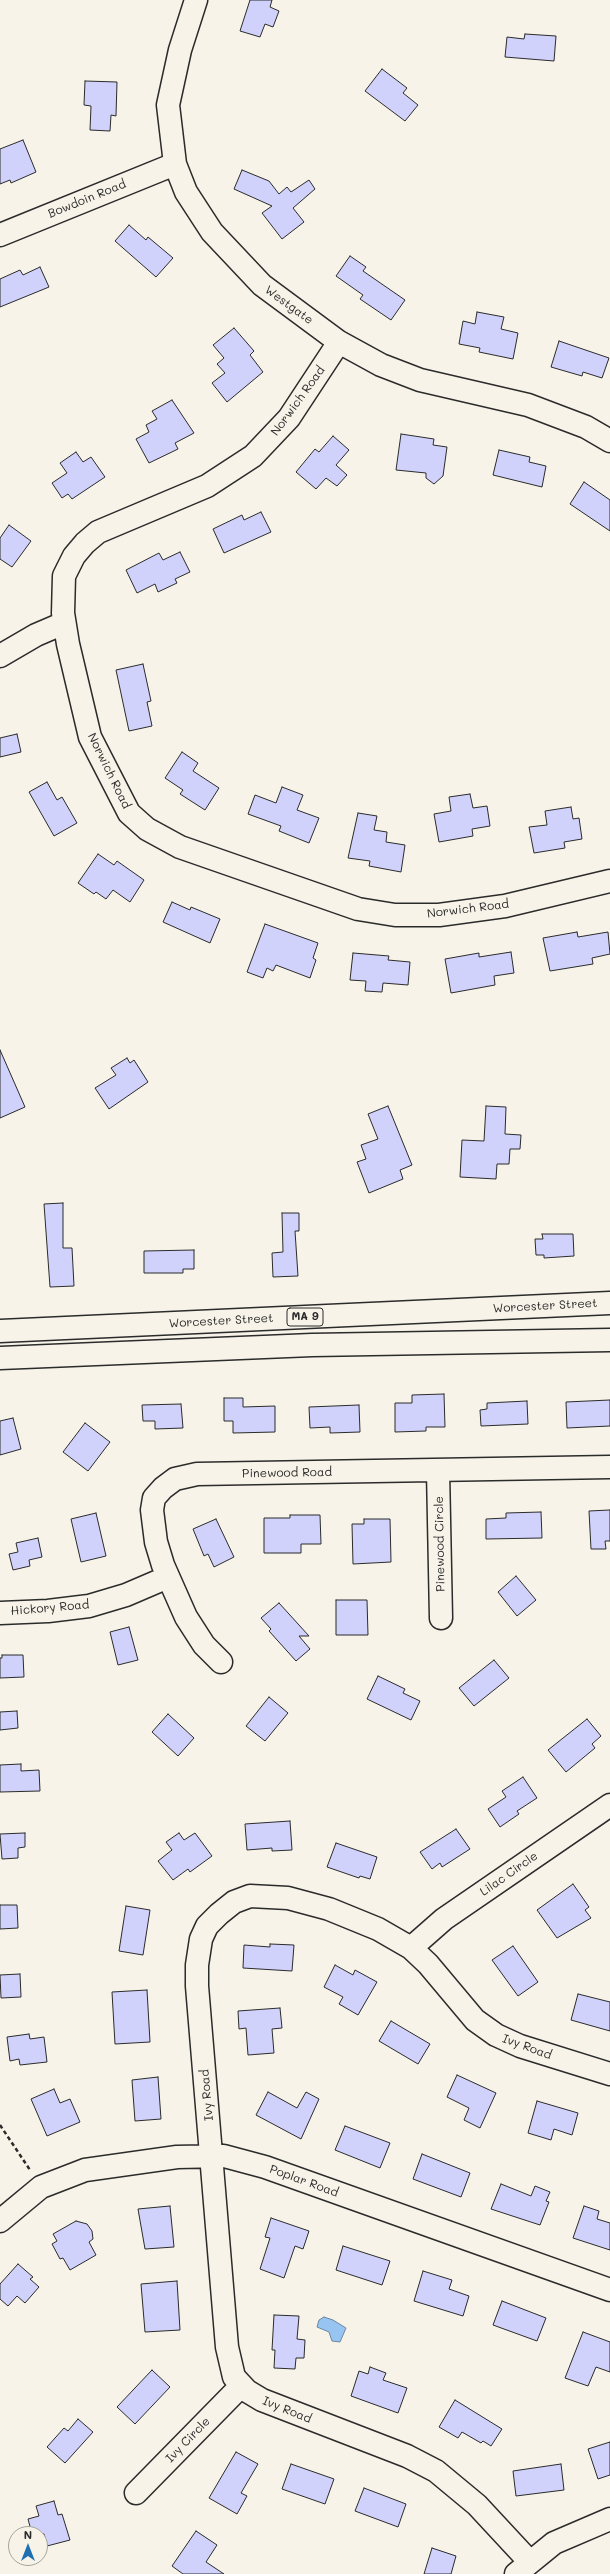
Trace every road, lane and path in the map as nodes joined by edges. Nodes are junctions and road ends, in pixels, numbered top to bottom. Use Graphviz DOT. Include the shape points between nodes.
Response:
graph roads {
  1 [pos="196,0"];
  2 [pos="175,164"];
  3 [pos="0,235"];
  4 [pos="339,342"];
  5 [pos="610,441"];
  6 [pos="64,623"];
  7 [pos="0,656"];
  8 [pos="610,881"];
  9 [pos="610,1303"];
  10 [pos="0,1330"];
  11 [pos="610,1340"];
  12 [pos="0,1358"];
  13 [pos="610,1467"];
  14 [pos="438,1471"];
  15 [pos="168,1577"];
  16 [pos="0,1613"];
  17 [pos="441,1618"];
  18 [pos="221,1662"];
  19 [pos="610,1805"];
  20 [pos="411,1948"];
  21 [pos="610,2074"];
  22 [pos="0,2125"];
  23 [pos="212,2156"];
  24 [pos="41,2187"];
  25 [pos="0,2222"];
  26 [pos="610,2290"];
  27 [pos="241,2386"];
  28 [pos="136,2493"];
  29 [pos="610,2519"];
  30 [pos="522,2568"];
  1 -- 2 [label="main road, Westgate" via="180,50 168,105"];
  2 -- 3 [label="main road, Bowdoin Road"];
  2 -- 4 [label="main road, Westgate" via="186,192 212,232 262,285"];
  4 -- 5 [label="main road, Westgate" via="381,365 420,380 528,405 586,427"];
  4 -- 6 [label="main road, Norwich Road" via="283,426 245,462 207,486 107,528 85,543 74,556 64,576"];
  6 -- 7 [label="main road"];
  6 -- 8 [label="main road, Norwich Road" via="90,736 100,758 129,813 147,829 180,847 358,909 395,915 439,915 505,906"];
  9 -- 10 [label="main road, Worcester Street / MA 9"];
  11 -- 12 [label="main road" via="312,1345"];
  13 -- 14 [label="main road, Pinewood Road"];
  14 -- 15 [label="main road, Pinewood Road" via="197,1474 175,1479 158,1493 152,1510 156,1542"];
  14 -- 17 [label="main road, Pinewood Circle"];
  15 -- 16 [label="main road, Hickory Road" via="126,1595 89,1606"];
  15 -- 18 [label="main road, Pinewood Road" via="191,1627"];
  19 -- 20 [label="main road, Lilac Circle" via="444,1919"];
  20 -- 21 [label="main road, Ivy Road" via="476,2020 496,2035 520,2046"];
  20 -- 23 [label="main road, Ivy Road" via="351,1917 283,1897 242,1898 226,1907 213,1920 201,1940 197,1964"];
  22 -- 24 [label="path"];
  23 -- 24 [label="main road, Poplar Road" via="94,2168"];
  23 -- 26 [label="main road, Poplar Road" via="234,2158 265,2167"];
  23 -- 27 [label="main road, Ivy Road" via="227,2347 231,2371"];
  24 -- 25 [label="main road, Poplar Road"];
  27 -- 28 [label="main road, Ivy Circle"];
  27 -- 30 [label="main road, Ivy Road" via="270,2404 407,2456 436,2471 477,2505"];
  29 -- 30 [label="main road" via="554,2542"];
}
